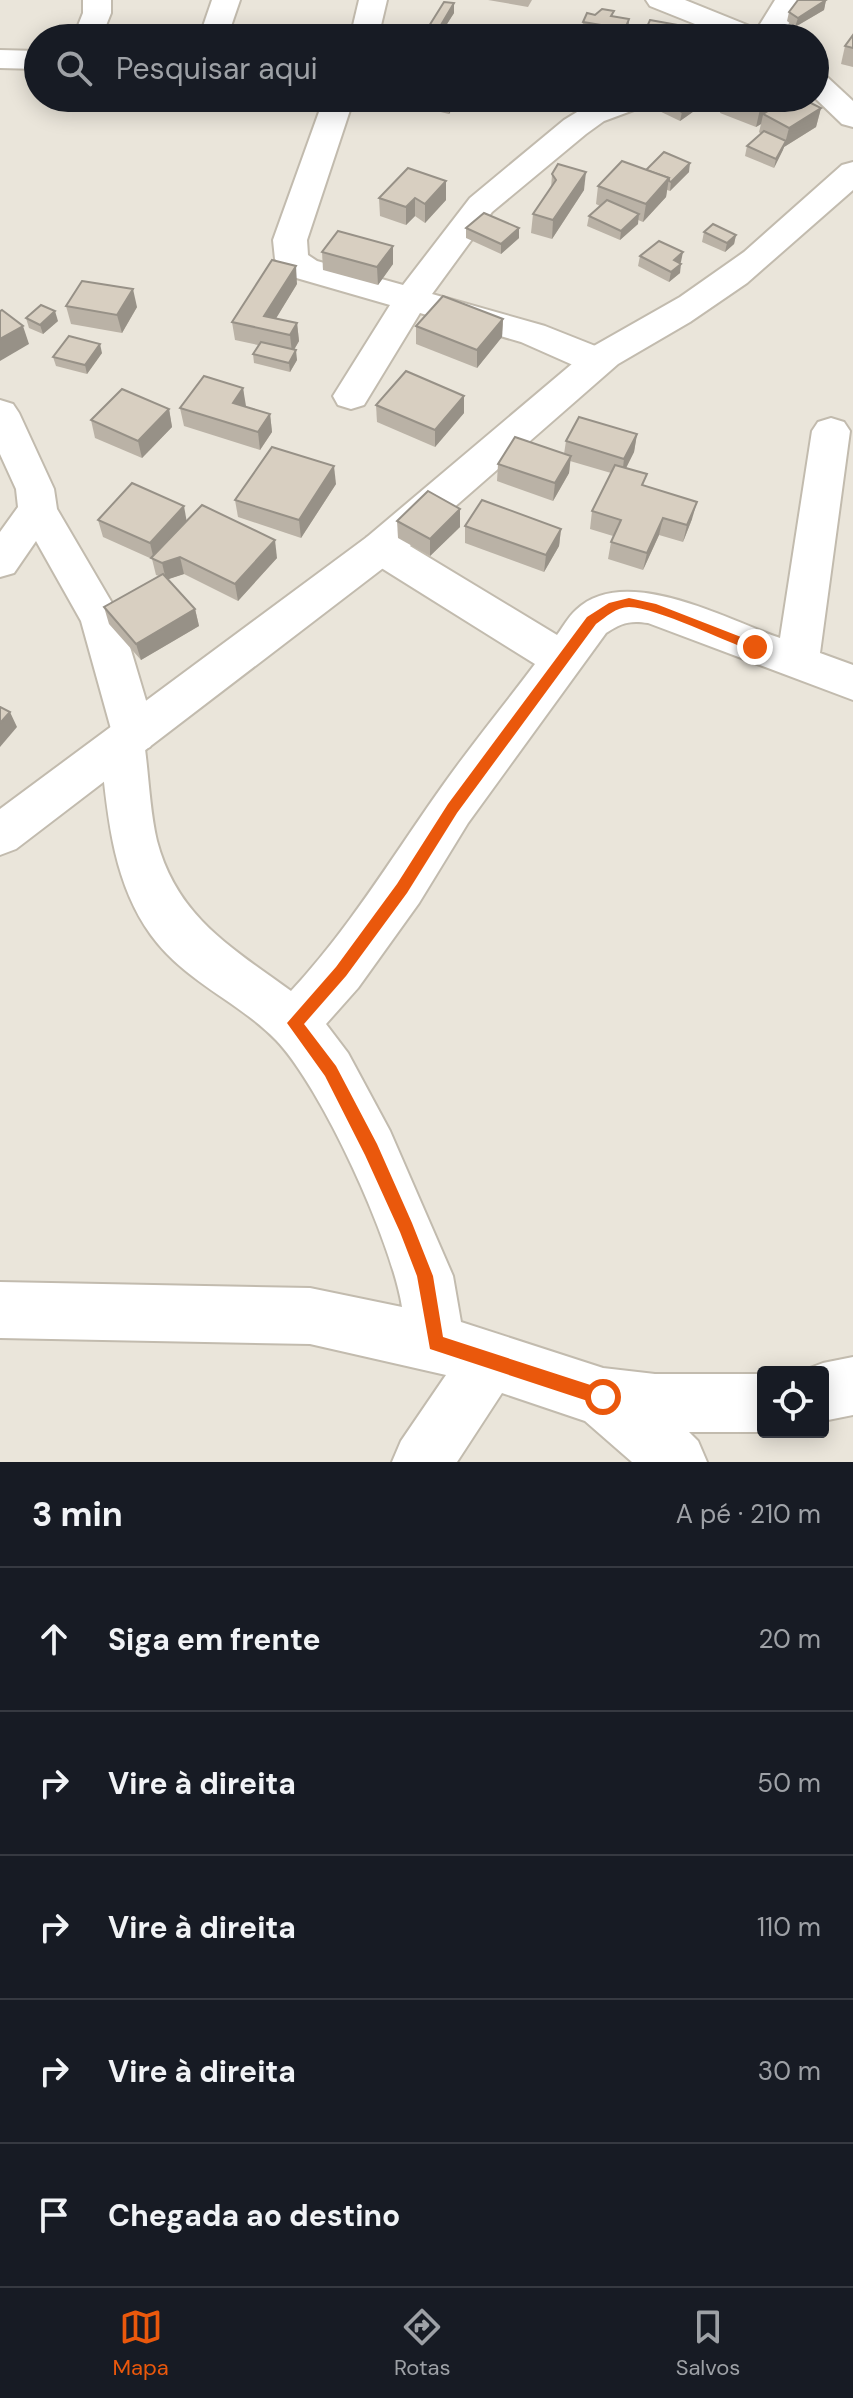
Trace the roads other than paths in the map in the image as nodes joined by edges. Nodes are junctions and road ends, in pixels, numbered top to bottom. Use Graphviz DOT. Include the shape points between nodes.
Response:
graph roads {
  1 [pos="97,0"];
  2 [pos="226,0"];
  3 [pos="373,0"];
  4 [pos="660,0"];
  5 [pos="789,0"];
  6 [pos="93,24"];
  7 [pos="218,24"];
  8 [pos="367,24"];
  9 [pos="720,24"];
  10 [pos="774,24"];
  11 [pos="0,59"];
  12 [pos="24,60"];
  13 [pos="829,95"];
  14 [pos="327,112"];
  15 [pos="606,112"];
  16 [pos="853,118"];
  17 [pos="853,172"];
  18 [pos="412,297"];
  19 [pos="595,360"];
  20 [pos="351,396"];
  21 [pos="0,413"];
  22 [pos="831,431"];
  23 [pos="24,498"];
  24 [pos="381,548"];
  25 [pos="0,562"];
  26 [pos="563,660"];
  27 [pos="797,663"];
  28 [pos="853,683"];
  29 [pos="128,739"];
  30 [pos="0,835"];
  31 [pos="294,1023"];
  32 [pos="0,1310"];
  33 [pos="436,1343"];
  34 [pos="489,1362"];
  35 [pos="853,1386"];
  36 [pos="829,1391"];
  37 [pos="603,1397"];
  38 [pos="757,1403"];
  39 [pos="422,1462"];
  40 [pos="677,1462"];
  1 -- 6 [label="street"];
  2 -- 7 [label="street"];
  3 -- 8 [label="street"];
  4 -- 9 [label="street"];
  5 -- 10 [label="street"];
  11 -- 12 [label="street"];
  13 -- 16 [label="street"];
  14 -- 18 [label="street" via="290,240 292,259 305,269"];
  15 -- 18 [label="street" via="584,121 481,205"];
  17 -- 19 [label="street" via="693,305"];
  18 -- 19 [label="street" via="533,334"];
  18 -- 20 [label="street"];
  19 -- 24 [label="street"];
  21 -- 23 [label="street"];
  22 -- 27 [label="street"];
  23 -- 25 [label="street"];
  23 -- 29 [label="street" via="101,620"];
  24 -- 26 [label="street"];
  24 -- 29 [label="street"];
  26 -- 27 [label="street" via="591,621 613,606 629,603"];
  26 -- 31 [label="street" via="452,809 341,972"];
  27 -- 28 [label="street"];
  29 -- 30 [label="street"];
  29 -- 31 [label="street" via="134,841 167,918 194,949"];
  31 -- 33 [label="street" via="330,1071 371,1150 425,1276"];
  32 -- 33 [label="street" via="310,1316"];
  33 -- 34 [label="street"];
  34 -- 37 [label="street"];
  34 -- 39 [label="street"];
  35 -- 36 [label="street"];
  37 -- 38 [label="street"];
  37 -- 40 [label="street"];
}
